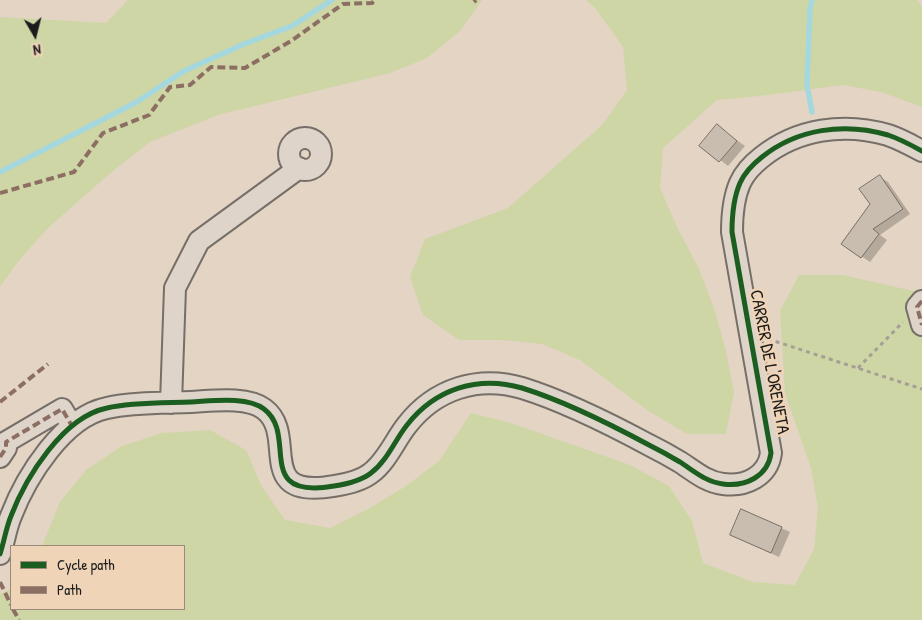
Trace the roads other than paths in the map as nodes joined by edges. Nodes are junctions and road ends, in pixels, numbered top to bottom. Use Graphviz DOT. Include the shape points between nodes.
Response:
graph roads {
  1 [pos="922,152"];
  2 [pos="298,168"];
  3 [pos="922,301"];
  4 [pos="922,325"];
  5 [pos="171,403"];
  6 [pos="72,426"];
  7 [pos="0,458"];
  8 [pos="0,554"];
  1 -- 5 [label="street, CARRER DE L'ORENETA" via="888,135 868,130 810,132 770,150 740,182 732,213 732,232 772,452 766,469 743,484 708,480 596,418 522,388 480,383 460,386 431,400 406,425 371,473 347,483 306,488 291,482 285,474 276,427 263,408 242,402"];
  2 -- 5 [label="street" via="199,241 175,288"];
  3 -- 4 [label="street" via="917,307"];
  5 -- 6 [label="street, CARRER DE L'ORENETA" via="106,408 93,412"];
  6 -- 7 [label="street" via="62,408 6,442"];
  6 -- 8 [label="street, CARRER DE L'ORENETA" via="46,454 20,496"];
}
